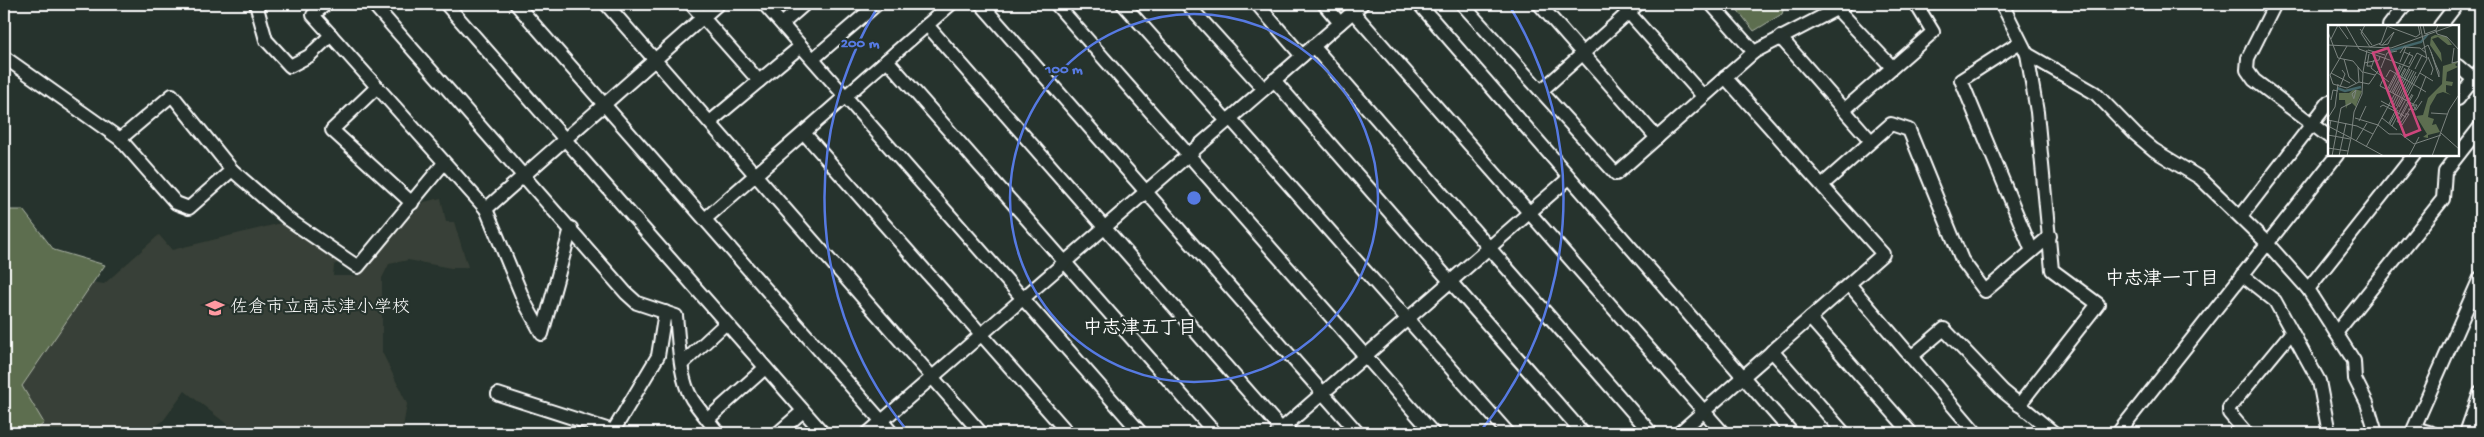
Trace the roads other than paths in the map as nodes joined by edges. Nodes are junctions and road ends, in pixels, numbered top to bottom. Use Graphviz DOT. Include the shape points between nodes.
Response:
graph roads {
  1 [pos="256,4"];
  2 [pos="326,4"];
  3 [pos="373,4"];
  4 [pos="446,4"];
  5 [pos="516,4"];
  6 [pos="606,4"];
  7 [pos="691,4"];
  8 [pos="718,4"];
  9 [pos="764,4"];
  10 [pos="805,4"];
  11 [pos="877,4"];
  12 [pos="951,4"];
  13 [pos="981,4"];
  14 [pos="1056,4"];
  15 [pos="1123,4"];
  16 [pos="1187,4"];
  17 [pos="1257,4"];
  18 [pos="1324,4"];
  19 [pos="1419,4"];
  20 [pos="1462,4"];
  21 [pos="1539,4"];
  22 [pos="1711,4"];
  23 [pos="1916,4"];
  24 [pos="2002,4"];
  25 [pos="2275,4"];
  26 [pos="2406,4"];
  27 [pos="2457,4"];
  28 [pos="1629,7"];
  29 [pos="1842,7"];
  30 [pos="1358,8"];
  31 [pos="703,17"];
  32 [pos="1340,22"];
  33 [pos="782,24"];
  34 [pos="927,25"];
  35 [pos="2390,25"];
  36 [pos="2441,25"];
  37 [pos="331,35"];
  38 [pos="1780,38"];
  39 [pos="2020,42"];
  40 [pos="801,46"];
  41 [pos="1313,46"];
  42 [pos="1754,52"];
  43 [pos="1581,53"];
  44 [pos="2027,54"];
  45 [pos="1302,56"];
  46 [pos="4,57"];
  47 [pos="813,59"];
  48 [pos="655,60"];
  49 [pos="887,60"];
  50 [pos="1892,67"];
  51 [pos="2459,67"];
  52 [pos="1725,77"];
  53 [pos="2478,79"];
  54 [pos="1274,80"];
  55 [pos="759,81"];
  56 [pos="377,87"];
  57 [pos="1264,89"];
  58 [pos="1541,91"];
  59 [pos="845,96"];
  60 [pos="1703,96"];
  61 [pos="2459,98"];
  62 [pos="2328,103"];
  63 [pos="604,105"];
  64 [pos="1844,110"];
  65 [pos="1228,120"];
  66 [pos="710,122"];
  67 [pos="2312,124"];
  68 [pos="2480,127"];
  69 [pos="804,133"];
  70 [pos="2328,136"];
  71 [pos="1657,138"];
  72 [pos="120,139"];
  73 [pos="564,140"];
  74 [pos="1871,141"];
  75 [pos="1189,154"];
  76 [pos="2459,154"];
  77 [pos="2336,156"];
  78 [pos="2413,156"];
  79 [pos="2457,156"];
  80 [pos="444,163"];
  81 [pos="232,170"];
  82 [pos="756,175"];
  83 [pos="523,176"];
  84 [pos="1569,178"];
  85 [pos="1822,186"];
  86 [pos="1145,193"];
  87 [pos="412,203"];
  88 [pos="486,209"];
  89 [pos="1529,213"];
  90 [pos="2241,216"];
  91 [pos="705,220"];
  92 [pos="570,228"];
  93 [pos="1103,229"];
  94 [pos="2050,236"];
  95 [pos="2267,243"];
  96 [pos="1489,248"];
  97 [pos="2032,251"];
  98 [pos="1064,263"];
  99 [pos="2242,276"];
  100 [pos="2480,278"];
  101 [pos="1450,282"];
  102 [pos="1849,284"];
  103 [pos="2308,289"];
  104 [pos="1023,298"];
  105 [pos="665,312"];
  106 [pos="1810,318"];
  107 [pos="1407,320"];
  108 [pos="725,324"];
  109 [pos="2291,333"];
  110 [pos="2336,333"];
  111 [pos="981,335"];
  112 [pos="1772,351"];
  113 [pos="1365,356"];
  114 [pos="1911,357"];
  115 [pos="682,364"];
  116 [pos="765,368"];
  117 [pos="932,377"];
  118 [pos="1743,377"];
  119 [pos="2480,393"];
  120 [pos="498,394"];
  121 [pos="1322,394"];
  122 [pos="2019,405"];
  123 [pos="803,411"];
  124 [pos="1704,411"];
  125 [pos="708,419"];
  126 [pos="882,421"];
  127 [pos="612,432"];
  128 [pos="1283,432"];
  129 [pos="718,433"];
  130 [pos="778,433"];
  131 [pos="823,433"];
  132 [pos="868,433"];
  133 [pos="892,433"];
  134 [pos="981,433"];
  135 [pos="1068,433"];
  136 [pos="1141,433"];
  137 [pos="1215,433"];
  138 [pos="1358,433"];
  139 [pos="1433,433"];
  140 [pos="1508,433"];
  141 [pos="1583,433"];
  142 [pos="1651,433"];
  143 [pos="1679,433"];
  144 [pos="1723,433"];
  145 [pos="1792,433"];
  146 [pos="1844,433"];
  147 [pos="1910,433"];
  148 [pos="1976,433"];
  149 [pos="2054,433"];
  150 [pos="2118,433"];
  151 [pos="2246,433"];
  152 [pos="2329,433"];
  153 [pos="2376,433"];
  154 [pos="2432,433"];
  155 [pos="2466,433"];
  1 -- 37 [label="street" via="266,40 290,66 309,56"];
  2 -- 37 [label="street" via="313,15"];
  3 -- 83 [label="street"];
  4 -- 73 [label="street"];
  5 -- 63 [label="street"];
  6 -- 48 [label="street"];
  7 -- 31 [label="street"];
  8 -- 31 [label="street"];
  9 -- 33 [label="street"];
  10 -- 33 [label="street"];
  11 -- 47 [label="street"];
  12 -- 34 [label="street"];
  13 -- 86 [label="street"];
  14 -- 75 [label="street"];
  15 -- 65 [label="street"];
  16 -- 57 [label="street"];
  17 -- 45 [label="street"];
  18 -- 32 [label="street"];
  19 -- 84 [label="street"];
  20 -- 58 [label="street"];
  21 -- 43 [label="street"];
  22 -- 42 [label="street"];
  23 -- 50 [label="street" via="1933,32"];
  24 -- 39 [label="street"];
  25 -- 67 [label="street" via="2248,58 2247,70 2254,80"];
  26 -- 35 [label="street"];
  27 -- 36 [label="street"];
  28 -- 43 [label="street"];
  28 -- 60 [label="street"];
  29 -- 38 [label="street"];
  29 -- 50 [label="street"];
  30 -- 32 [label="street"];
  30 -- 89 [label="street"];
  31 -- 48 [label="street"];
  31 -- 55 [label="street"];
  32 -- 41 [label="street"];
  33 -- 40 [label="street"];
  34 -- 49 [label="street"];
  34 -- 93 [label="street"];
  37 -- 56 [label="street"];
  38 -- 42 [label="street"];
  38 -- 64 [label="street"];
  39 -- 44 [label="street"];
  39 -- 97 [label="street" via="1961,80"];
  40 -- 47 [label="street"];
  40 -- 55 [label="street"];
  41 -- 45 [label="street"];
  41 -- 96 [label="street"];
  42 -- 52 [label="street"];
  43 -- 58 [label="street"];
  43 -- 71 [label="street"];
  44 -- 90 [label="street" via="2095,93 2135,134 2154,150 2200,178"];
  44 -- 94 [label="street" via="2037,112 2044,203"];
  45 -- 54 [label="street"];
  46 -- 72 [label="street"];
  47 -- 59 [label="street"];
  48 -- 63 [label="street"];
  48 -- 66 [label="street"];
  49 -- 59 [label="street"];
  49 -- 98 [label="street"];
  50 -- 64 [label="street"];
  51 -- 53 [label="street"];
  52 -- 60 [label="street"];
  52 -- 85 [label="street"];
  53 -- 61 [label="street"];
  54 -- 57 [label="street"];
  54 -- 101 [label="street"];
  55 -- 66 [label="street"];
  56 -- 80 [label="street"];
  56 -- 87 [label="street" via="332,130"];
  57 -- 65 [label="street"];
  58 -- 71 [label="street" via="1616,174"];
  59 -- 69 [label="street"];
  59 -- 104 [label="street"];
  60 -- 71 [label="street"];
  62 -- 67 [label="street"];
  63 -- 73 [label="street"];
  63 -- 91 [label="street"];
  64 -- 74 [label="street"];
  65 -- 75 [label="street"];
  65 -- 107 [label="street"];
  66 -- 82 [label="street"];
  67 -- 70 [label="street"];
  67 -- 90 [label="street"];
  68 -- 76 [label="street"];
  69 -- 82 [label="street"];
  69 -- 111 [label="street"];
  72 -- 81 [label="street" via="181,206 189,208"];
  72 -- 81 [label="street" via="172,96"];
  73 -- 83 [label="street"];
  73 -- 108 [label="street"];
  74 -- 85 [label="street"];
  74 -- 97 [label="street" via="1891,124 1909,130 1962,260 1984,291"];
  75 -- 86 [label="street"];
  75 -- 113 [label="street"];
  77 -- 95 [label="street"];
  78 -- 103 [label="street"];
  79 -- 110 [label="street" via="2445,172 2444,199"];
  80 -- 87 [label="street"];
  80 -- 88 [label="street"];
  81 -- 87 [label="street" via="288,219 358,267"];
  82 -- 91 [label="street"];
  82 -- 117 [label="street"];
  83 -- 88 [label="street"];
  83 -- 92 [label="street"];
  84 -- 89 [label="street"];
  84 -- 118 [label="street"];
  85 -- 102 [label="street" via="1883,254"];
  86 -- 93 [label="street"];
  86 -- 121 [label="street"];
  88 -- 92 [label="street" via="525,303 542,334"];
  89 -- 96 [label="street"];
  89 -- 124 [label="street"];
  90 -- 95 [label="street"];
  91 -- 126 [label="street"];
  92 -- 105 [label="street" via="637,303"];
  93 -- 98 [label="street"];
  93 -- 128 [label="street"];
  94 -- 97 [label="street"];
  94 -- 122 [label="street" via="2052,270 2098,304"];
  95 -- 99 [label="street"];
  95 -- 103 [label="street"];
  96 -- 101 [label="street"];
  96 -- 142 [label="street"];
  98 -- 104 [label="street"];
  98 -- 137 [label="street"];
  99 -- 109 [label="street" via="2275,301"];
  99 -- 150 [label="street"];
  100 -- 154 [label="street" via="2414,428"];
  101 -- 107 [label="street"];
  101 -- 141 [label="street"];
  102 -- 106 [label="street"];
  102 -- 114 [label="street"];
  103 -- 110 [label="street"];
  104 -- 111 [label="street"];
  104 -- 136 [label="street"];
  105 -- 115 [label="street" via="676,316"];
  105 -- 127 [label="street" via="658,356"];
  106 -- 112 [label="street"];
  106 -- 147 [label="street"];
  107 -- 113 [label="street"];
  107 -- 140 [label="street"];
  108 -- 115 [label="street"];
  108 -- 116 [label="street"];
  109 -- 151 [label="street" via="2229,408 2229,413"];
  109 -- 152 [label="street" via="2319,381"];
  110 -- 153 [label="street" via="2354,361 2355,379"];
  111 -- 117 [label="street"];
  111 -- 135 [label="street"];
  112 -- 118 [label="street"];
  112 -- 146 [label="street"];
  113 -- 121 [label="street"];
  113 -- 139 [label="street"];
  114 -- 122 [label="street" via="1944,329"];
  114 -- 148 [label="street"];
  115 -- 125 [label="street" via="692,399"];
  116 -- 123 [label="street"];
  116 -- 125 [label="street"];
  117 -- 126 [label="street"];
  117 -- 134 [label="street"];
  118 -- 124 [label="street"];
  118 -- 145 [label="street"];
  119 -- 155 [label="street"];
  120 -- 127 [label="street"];
  121 -- 128 [label="street"];
  121 -- 138 [label="street"];
  122 -- 149 [label="street"];
  123 -- 130 [label="street"];
  123 -- 131 [label="street"];
  124 -- 143 [label="street"];
  124 -- 144 [label="street"];
  125 -- 129 [label="street"];
  126 -- 132 [label="street"];
  126 -- 133 [label="street"];
}
